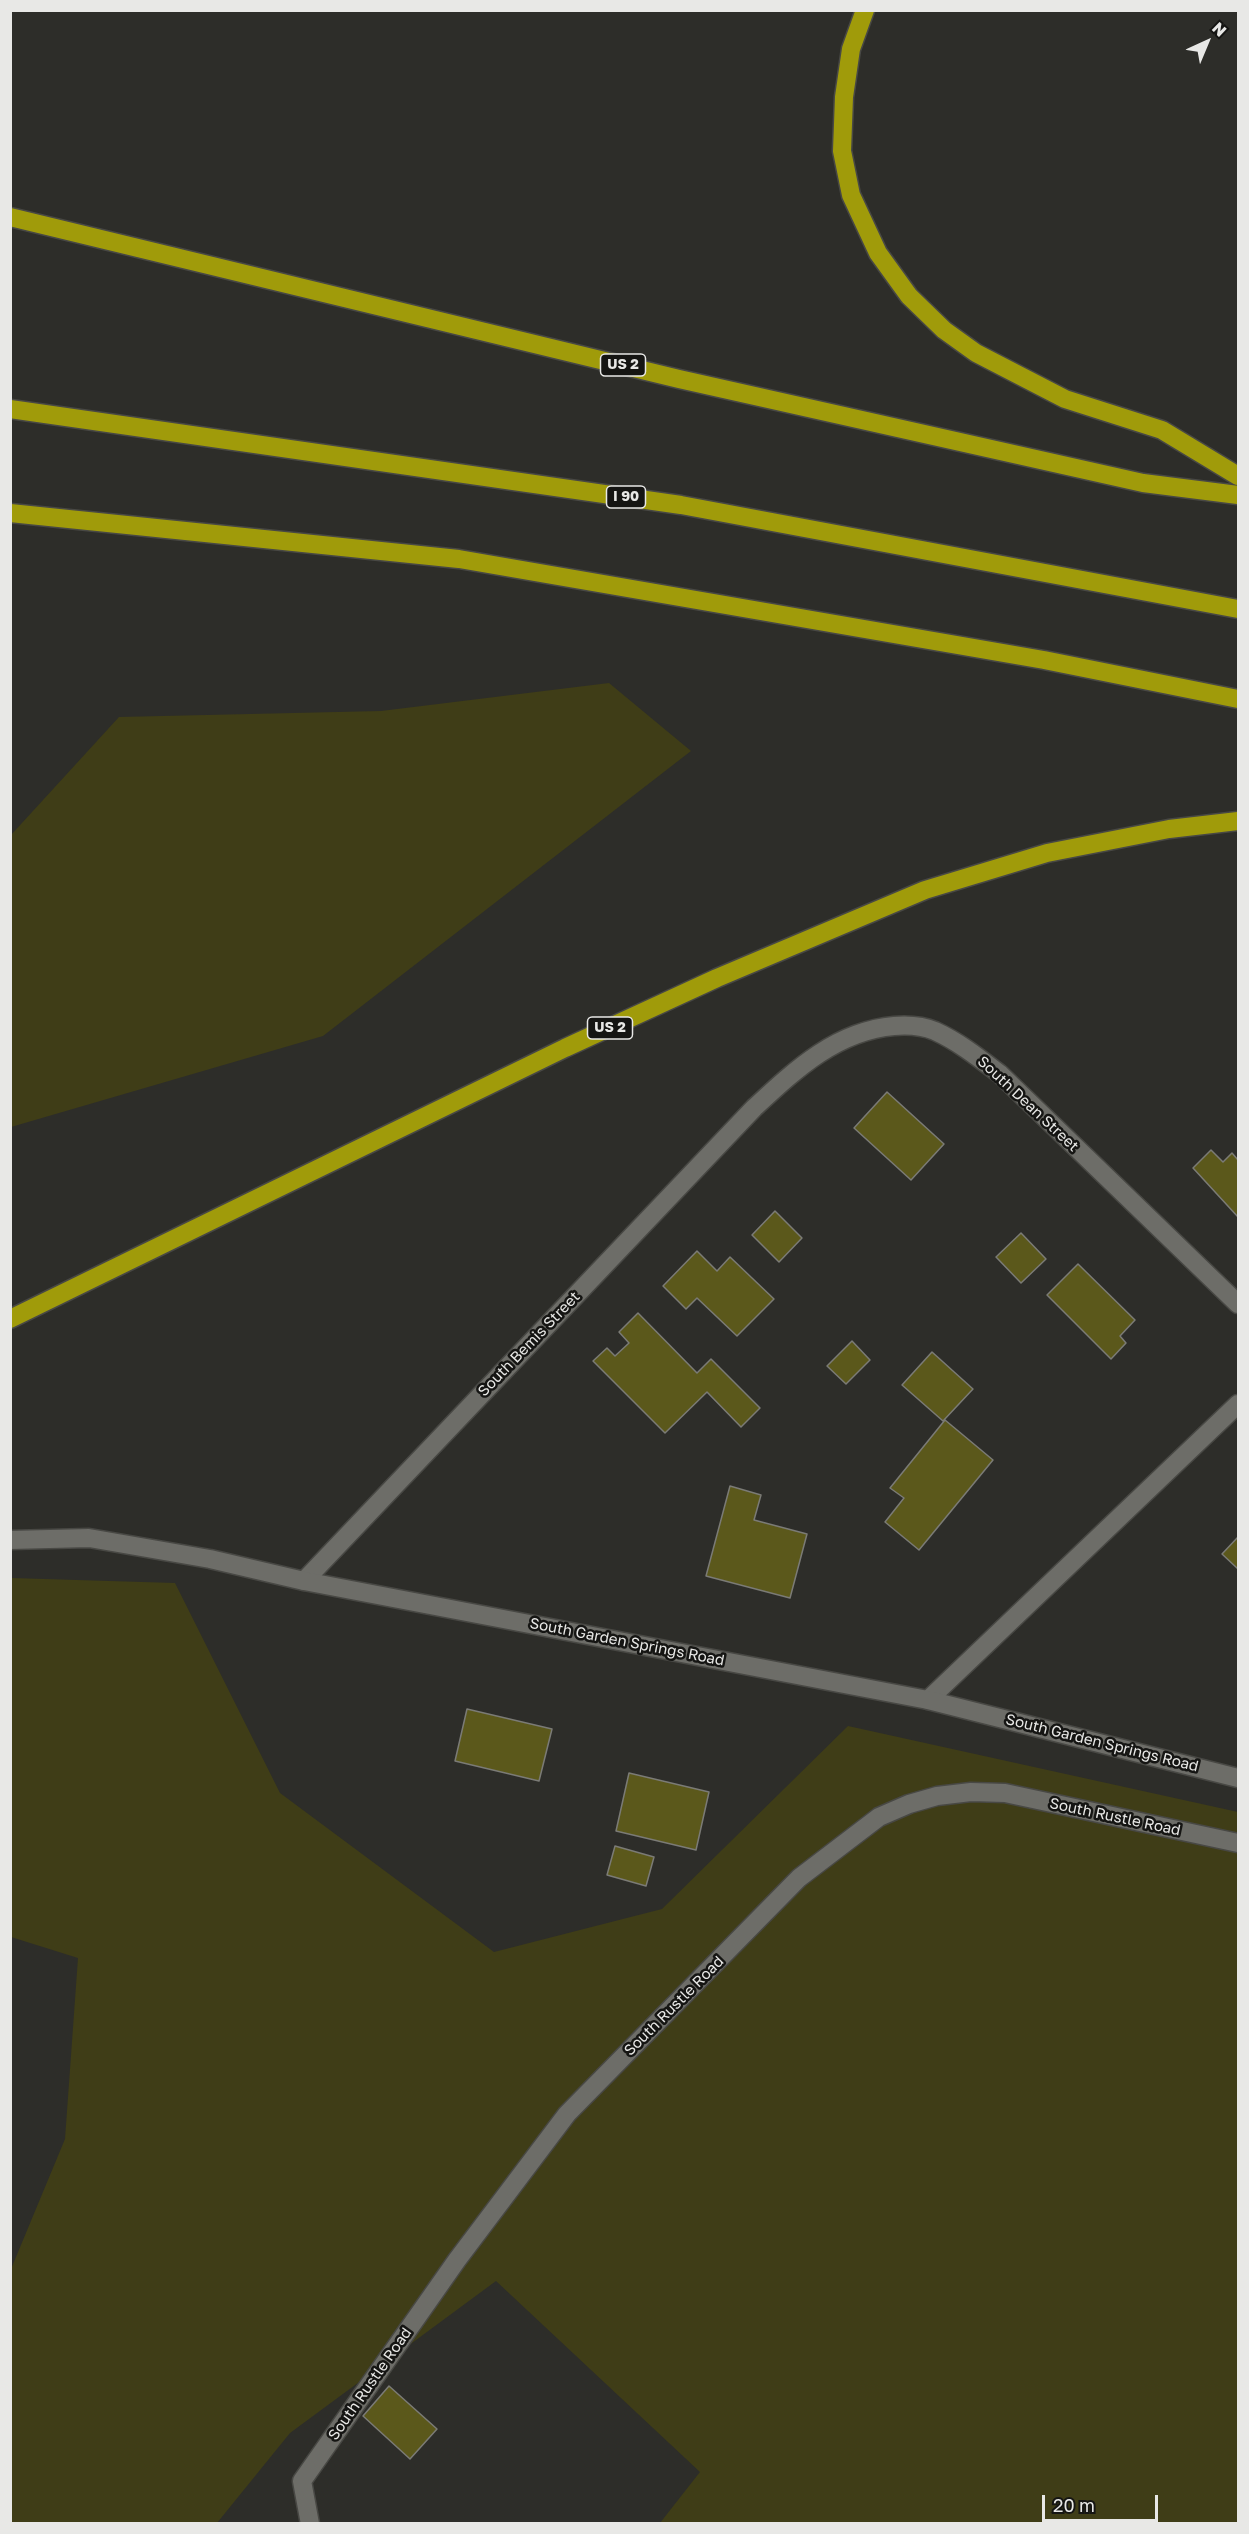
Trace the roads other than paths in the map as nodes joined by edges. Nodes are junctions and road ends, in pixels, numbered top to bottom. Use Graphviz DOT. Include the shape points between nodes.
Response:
graph roads {
  1 [pos="865,10"];
  2 [pos="10,217"];
  3 [pos="10,409"];
  4 [pos="1239,476"];
  5 [pos="1239,495"];
  6 [pos="10,513"];
  7 [pos="1239,609"];
  8 [pos="1239,699"];
  9 [pos="1239,821"];
  10 [pos="754,1108"];
  11 [pos="1239,1304"];
  12 [pos="10,1319"];
  13 [pos="1239,1404"];
  14 [pos="10,1540"];
  15 [pos="304,1581"];
  16 [pos="928,1700"];
  17 [pos="1239,1778"];
  18 [pos="1239,1843"];
  19 [pos="310,2523"];
  1 -- 4 [label="highway" via="851,49 844,97 843,151 851,195 878,253 909,296 944,330 976,353 1065,399 1162,430"];
  2 -- 5 [label="highway, US 2" via="679,379 1143,483"];
  3 -- 7 [label="highway, I 90" via="681,505"];
  6 -- 8 [label="highway" via="459,559 1044,660"];
  9 -- 12 [label="highway, US 2" via="1169,829 1047,853 925,890 717,978 565,1048"];
  10 -- 11 [label="street, South Dean Street" via="790,1075 841,1039 873,1028 906,1025 933,1030 963,1045 1000,1074"];
  10 -- 15 [label="street, South Bemis Street"];
  13 -- 16 [label="street"];
  14 -- 15 [label="street, South Garden Springs Road" via="90,1538 210,1559"];
  15 -- 16 [label="street, South Garden Springs Road"];
  16 -- 17 [label="street, South Garden Springs Road"];
  18 -- 19 [label="street, South Rustle Road" via="1005,1793 937,1796 879,1817 799,1878 567,2114 457,2260 302,2481"];
}
